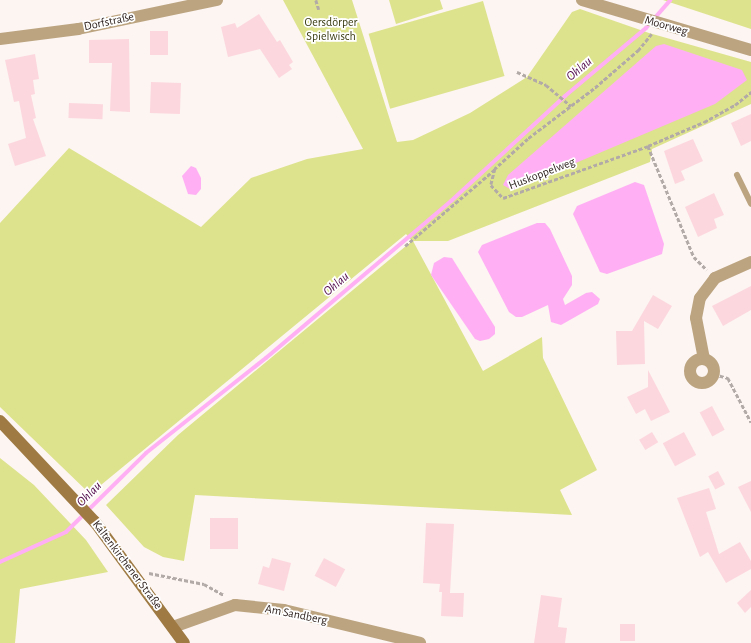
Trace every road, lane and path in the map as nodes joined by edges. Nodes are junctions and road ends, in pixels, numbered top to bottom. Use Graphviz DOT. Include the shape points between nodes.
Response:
graph roads {
  1 [pos="217,0"];
  2 [pos="316,0"];
  3 [pos="582,0"];
  4 [pos="175,4"];
  5 [pos="319,10"];
  6 [pos="655,23"];
  7 [pos="0,39"];
  8 [pos="751,50"];
  9 [pos="517,72"];
  10 [pos="751,92"];
  11 [pos="571,106"];
  12 [pos="648,146"];
  13 [pos="495,169"];
  14 [pos="737,175"];
  15 [pos="751,204"];
  16 [pos="404,246"];
  17 [pos="751,262"];
  18 [pos="715,278"];
  19 [pos="704,359"];
  20 [pos="714,374"];
  21 [pos="0,421"];
  22 [pos="751,422"];
  23 [pos="147,573"];
  24 [pos="243,606"];
  25 [pos="173,627"];
  26 [pos="184,643"];
  27 [pos="420,643"];
  1 -- 4 [label="street, Dorfstraße"];
  2 -- 5 [label="path"];
  3 -- 6 [label="street, Moorweg"];
  4 -- 7 [label="street, Dorfstraße" via="78,28"];
  6 -- 8 [label="street, Moorweg"];
  6 -- 11 [label="path, Huskoppelweg" via="639,50"];
  9 -- 11 [label="path" via="558,95"];
  10 -- 12 [label="path, Huskoppelweg" via="735,106"];
  11 -- 13 [label="path, Huskoppelweg" via="528,139"];
  12 -- 13 [label="path, Huskoppelweg" via="503,198 491,185"];
  12 -- 18 [label="path" via="694,257"];
  13 -- 16 [label="path"];
  14 -- 15 [label="lane"];
  17 -- 18 [label="street"];
  18 -- 19 [label="street" via="700,298 696,318"];
  19 -- 20 [label="street" via="711,362"];
  19 -- 20 [label="street" via="692,364 690,372 693,379 699,383 706,383"];
  20 -- 22 [label="path" via="728,378"];
  21 -- 25 [label="main road, Kaltenkirchener Straße" via="95,522"];
  23 -- 24 [label="path" via="204,584"];
  24 -- 25 [label="street, Am Sandberg" via="235,605"];
  24 -- 27 [label="street, Am Sandberg" via="284,610"];
  25 -- 26 [label="main road, Kaltenkirchener Straße"];
}
